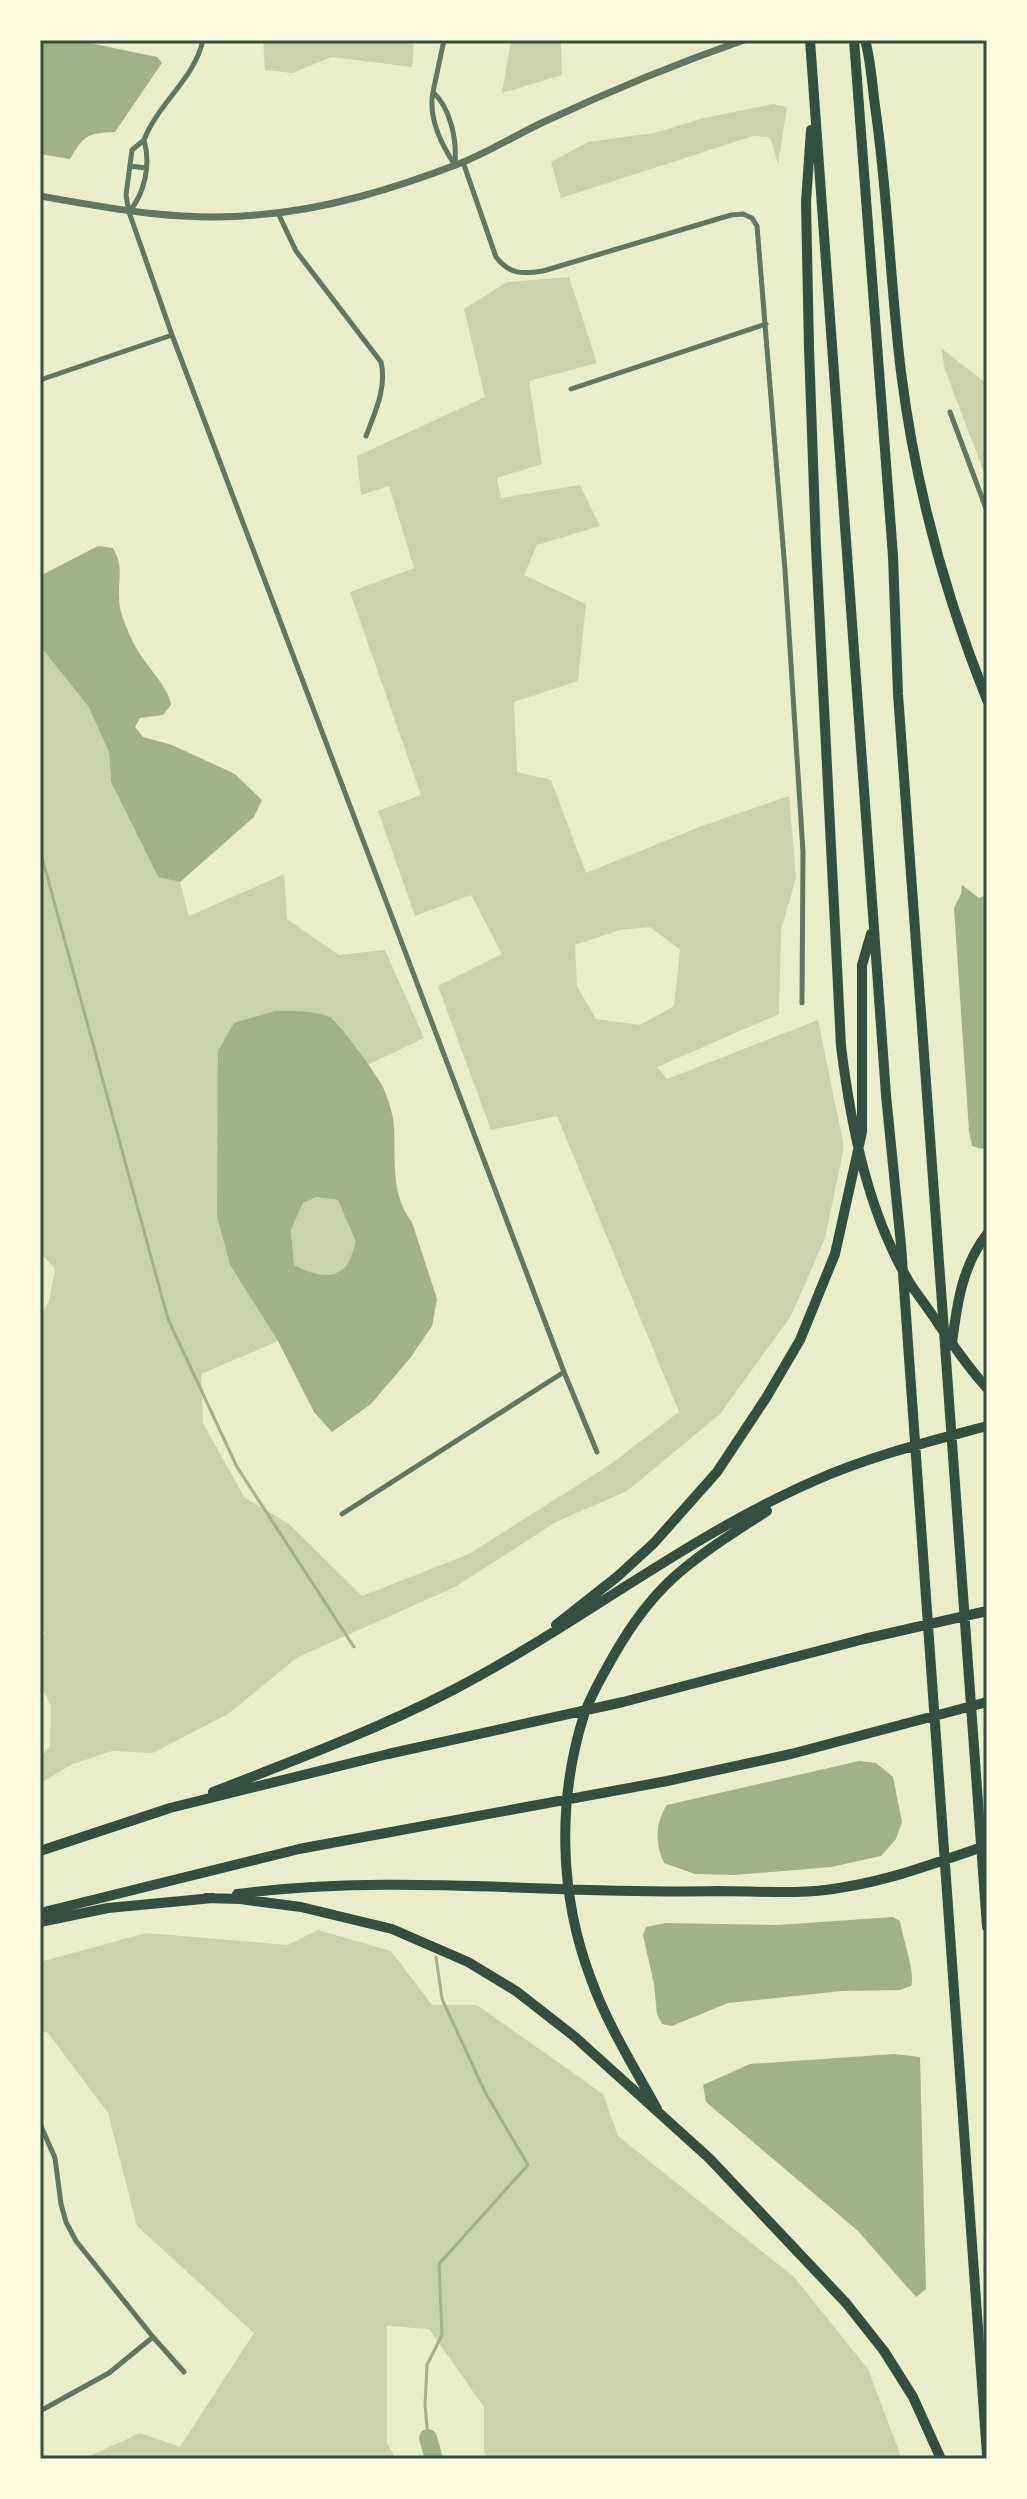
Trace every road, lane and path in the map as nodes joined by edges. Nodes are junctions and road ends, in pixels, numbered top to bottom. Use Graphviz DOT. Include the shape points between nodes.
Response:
graph roads {
  1 [pos="203,40"];
  2 [pos="444,40"];
  3 [pos="744,40"];
  4 [pos="810,40"];
  5 [pos="854,40"];
  6 [pos="865,40"];
  7 [pos="433,92"];
  8 [pos="814,96"];
  9 [pos="447,116"];
  10 [pos="434,121"];
  11 [pos="144,140"];
  12 [pos="459,163"];
  13 [pos="130,166"];
  14 [pos="146,168"];
  15 [pos="40,196"];
  16 [pos="129,212"];
  17 [pos="278,213"];
  18 [pos="766,324"];
  19 [pos="172,335"];
  20 [pos="40,380"];
  21 [pos="571,389"];
  22 [pos="950,412"];
  23 [pos="366,436"];
  24 [pos="987,511"];
  25 [pos="987,700"];
  26 [pos="874,924"];
  27 [pos="802,1003"];
  28 [pos="987,1234"];
  29 [pos="948,1368"];
  30 [pos="564,1372"];
  31 [pos="987,1388"];
  32 [pos="987,1426"];
  33 [pos="597,1452"];
  34 [pos="813,1481"];
  35 [pos="342,1514"];
  36 [pos="987,1611"];
  37 [pos="514,1657"];
  38 [pos="987,1702"];
  39 [pos="170,1808"];
  40 [pos="987,1845"];
  41 [pos="40,1851"];
  42 [pos="206,1898"];
  43 [pos="40,1913"];
  44 [pos="40,1922"];
  45 [pos="987,1927"];
  46 [pos="661,2117"];
  47 [pos="40,2124"];
  48 [pos="153,2337"];
  49 [pos="184,2372"];
  50 [pos="40,2411"];
  51 [pos="987,2455"];
  52 [pos="941,2459"];
  1 -- 11 [label="street" via="194,67"];
  2 -- 7 [label="street"];
  3 -- 12 [label="street" via="686,60"];
  4 -- 8 [label="highway"];
  5 -- 29 [label="highway"];
  6 -- 25 [label="highway" via="915,456 933,538"];
  7 -- 9 [label="street"];
  7 -- 10 [label="street"];
  8 -- 26 [label="highway"];
  8 -- 31 [label="highway" via="806,202 809,348 838,991 848,1100 881,1221 911,1284"];
  9 -- 10 [label="street"];
  9 -- 12 [label="street"];
  10 -- 12 [label="street" via="444,150"];
  11 -- 13 [label="street" via="132,150"];
  11 -- 14 [label="street"];
  12 -- 17 [label="street" via="348,199"];
  12 -- 18 [label="street" via="496,257 517,273 543,271 731,215 752,218 759,237"];
  13 -- 14 [label="street"];
  13 -- 16 [label="street"];
  14 -- 16 [label="street" via="141,199"];
  15 -- 16 [label="street"];
  16 -- 17 [label="street" via="197,217"];
  16 -- 19 [label="street"];
  17 -- 23 [label="street" via="296,251 381,362 382,388"];
  18 -- 21 [label="street"];
  18 -- 27 [label="street" via="803,852"];
  19 -- 20 [label="street"];
  19 -- 30 [label="street"];
  22 -- 24 [label="street"];
  26 -- 37 [label="highway" via="862,965 862,1132 835,1254 800,1340 717,1472 654,1543"];
  26 -- 51 [label="highway"];
  28 -- 29 [label="highway" via="974,1251 957,1297"];
  29 -- 45 [label="highway"];
  30 -- 33 [label="street"];
  30 -- 35 [label="street"];
  32 -- 34 [label="highway" via="875,1456"];
  34 -- 37 [label="highway" via="723,1528"];
  34 -- 46 [label="highway" via="717,1544 637,1619 584,1714 567,1784 564,1844 574,1921 590,1978"];
  36 -- 39 [label="highway"];
  37 -- 39 [label="highway" via="311,1754"];
  38 -- 43 [label="highway" via="667,1781 299,1849"];
  39 -- 41 [label="highway"];
  40 -- 42 [label="highway" via="894,1878 835,1889 666,1892 382,1883"];
  42 -- 44 [label="highway" via="108,1908"];
  42 -- 46 [label="highway" via="301,1907 392,1929 468,1962 575,2037"];
  46 -- 52 [label="highway" via="709,2158 846,2303 913,2397"];
  47 -- 48 [label="street" via="55,2158 66,2222 86,2256"];
  48 -- 49 [label="street"];
  48 -- 50 [label="street" via="109,2373"];
}
